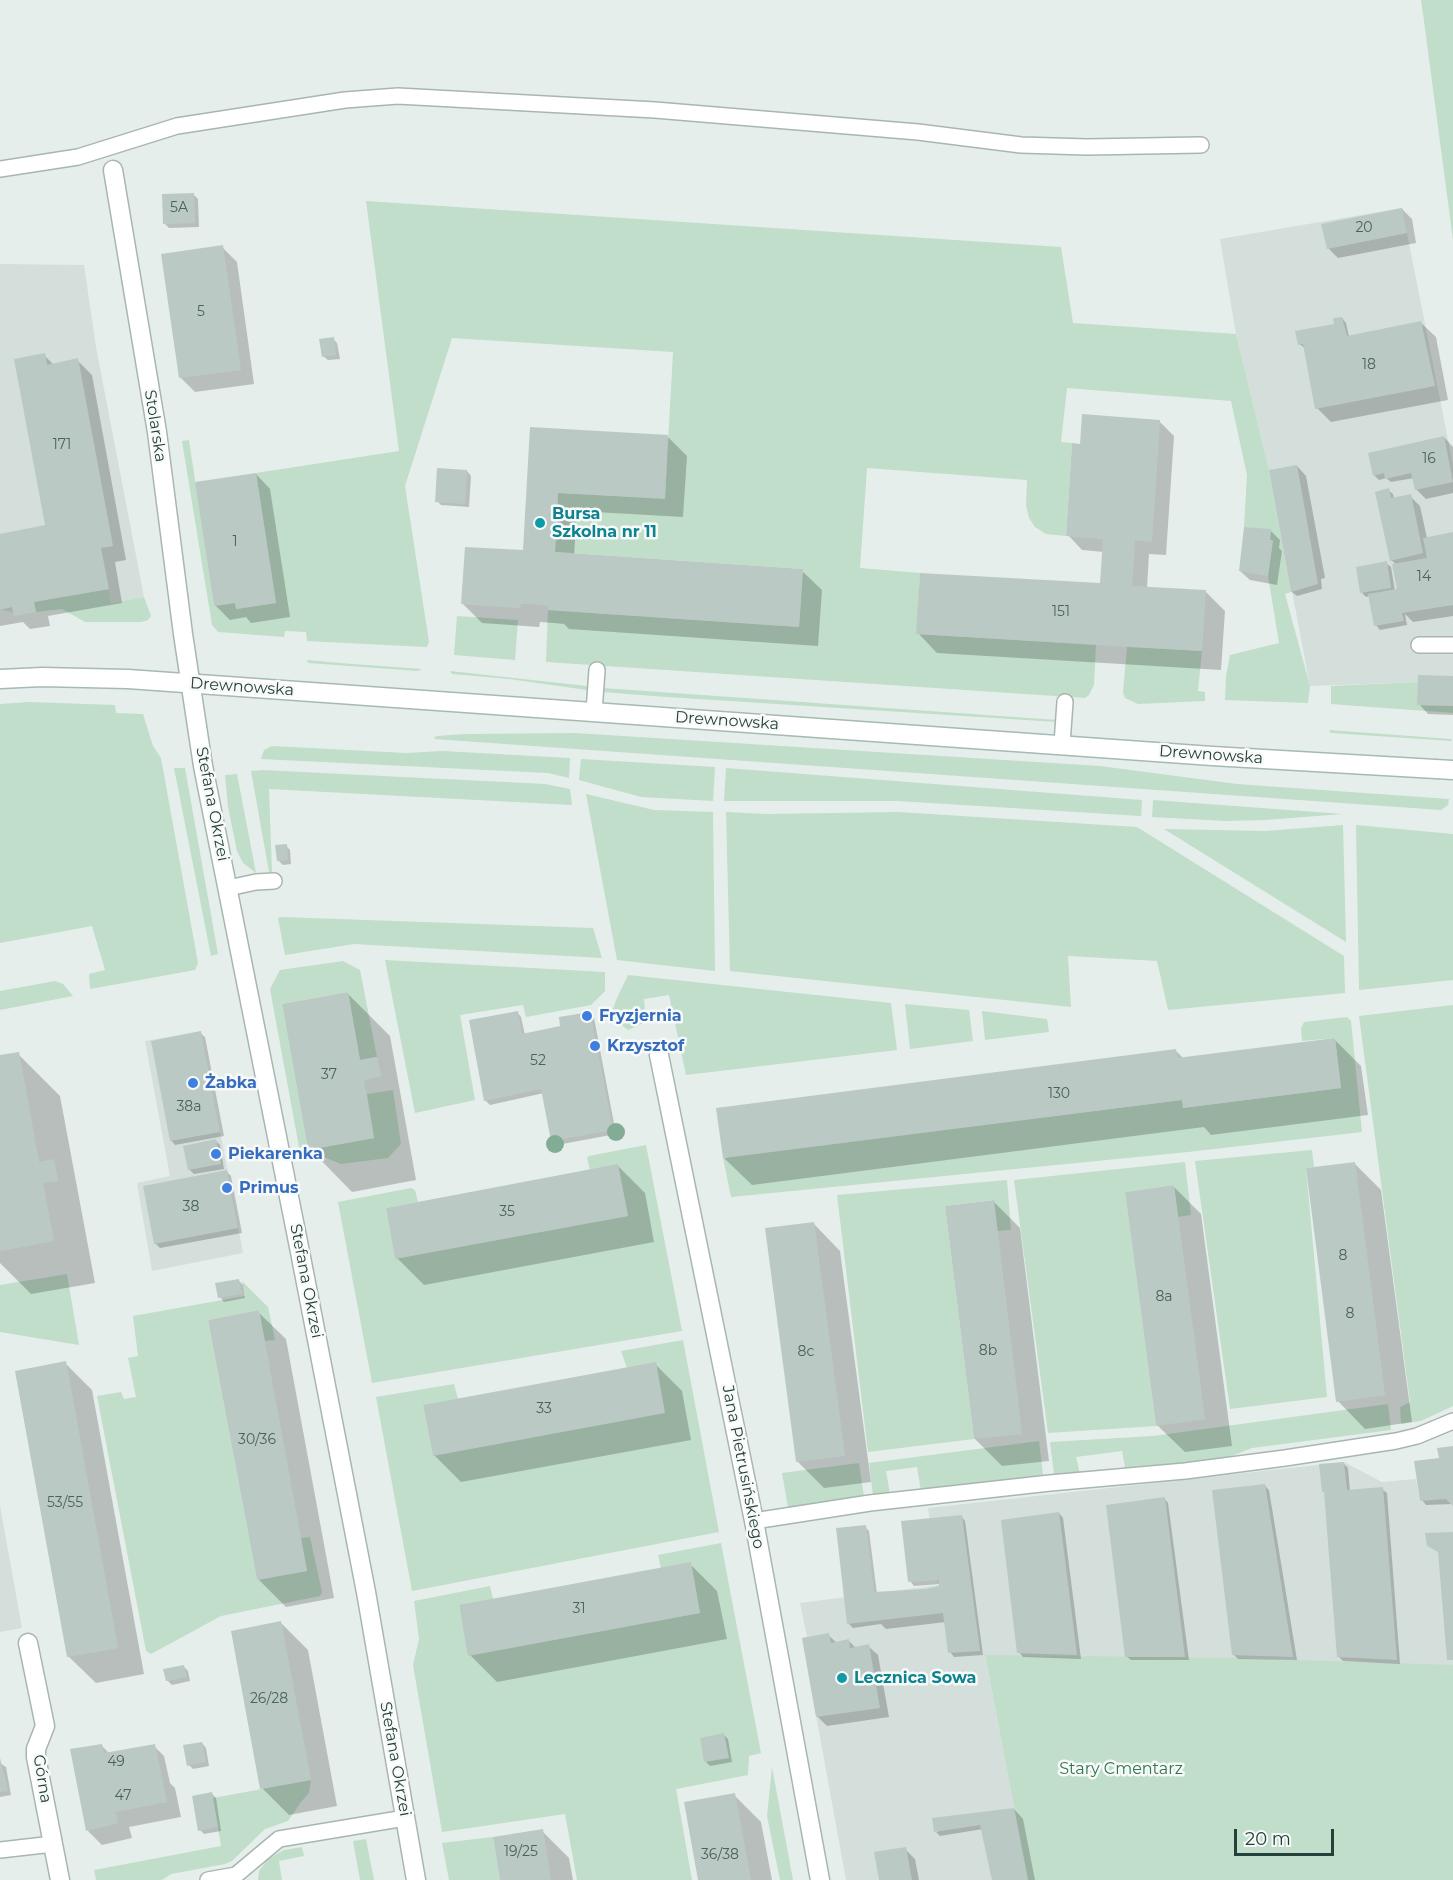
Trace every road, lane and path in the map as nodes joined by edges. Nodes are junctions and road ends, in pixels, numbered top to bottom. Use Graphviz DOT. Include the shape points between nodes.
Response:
graph roads {
  1 [pos="1200,145"];
  2 [pos="110,149"];
  3 [pos="0,169"];
  4 [pos="113,170"];
  5 [pos="1419,645"];
  6 [pos="1453,645"];
  7 [pos="597,670"];
  8 [pos="0,679"];
  9 [pos="191,684"];
  10 [pos="1065,702"];
  11 [pos="594,712"];
  12 [pos="1062,744"];
  13 [pos="1453,770"];
  14 [pos="274,881"];
  15 [pos="228,888"];
  16 [pos="660,1055"];
  17 [pos="1453,1421"];
  18 [pos="754,1521"];
  19 [pos="28,1643"];
  20 [pos="405,1818"];
  21 [pos="53,1844"];
  22 [pos="0,1850"];
  23 [pos="60,1880"];
  24 [pos="208,1880"];
  25 [pos="416,1880"];
  26 [pos="820,1880"];
  1 -- 2 [label="lane" via="1021,145 918,132 655,110 399,96 345,100 177,126"];
  2 -- 3 [label="lane"];
  2 -- 4 [label="lane"];
  4 -- 9 [label="street, Stolarska" via="157,432"];
  5 -- 6 [label="lane"];
  7 -- 11 [label="lane"];
  8 -- 9 [label="street, Drewnowska" via="129,679"];
  9 -- 11 [label="street, Drewnowska"];
  9 -- 15 [label="street, Stefana Okrzei"];
  10 -- 12 [label="lane"];
  11 -- 12 [label="street, Drewnowska"];
  12 -- 13 [label="street, Drewnowska"];
  14 -- 15 [label="lane"];
  15 -- 20 [label="street, Stefana Okrzei" via="366,1592"];
  16 -- 18 [label="street, Jana Pietrusińskiego"];
  17 -- 18 [label="lane" via="1396,1441 1286,1458 870,1503"];
  18 -- 26 [label="street, Jana Pietrusińskiego"];
  19 -- 21 [label="street, Górna" via="45,1725 36,1757"];
  20 -- 24 [label="lane" via="279,1839 236,1875"];
  20 -- 25 [label="street, Stefana Okrzei"];
  21 -- 22 [label="lane"];
  21 -- 23 [label="street, Górna"];
}
